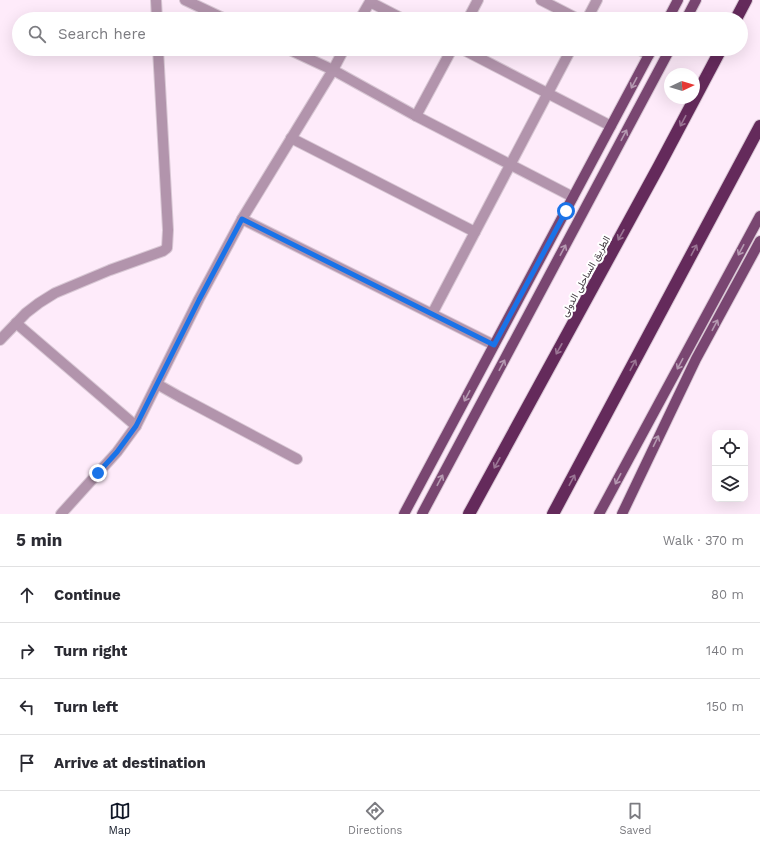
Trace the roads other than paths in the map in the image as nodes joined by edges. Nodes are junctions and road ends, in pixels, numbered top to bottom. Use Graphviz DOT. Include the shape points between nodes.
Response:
graph roads {
  1 [pos="156,0"];
  2 [pos="185,0"];
  3 [pos="478,0"];
  4 [pos="541,0"];
  5 [pos="597,0"];
  6 [pos="678,0"];
  7 [pos="696,0"];
  8 [pos="746,0"];
  9 [pos="370,1"];
  10 [pos="196,2"];
  11 [pos="156,12"];
  12 [pos="213,12"];
  13 [pos="364,12"];
  14 [pos="390,12"];
  15 [pos="472,12"];
  16 [pos="564,12"];
  17 [pos="591,12"];
  18 [pos="672,12"];
  19 [pos="690,12"];
  20 [pos="740,12"];
  21 [pos="158,56"];
  22 [pos="303,56"];
  23 [pos="340,56"];
  24 [pos="448,56"];
  25 [pos="476,56"];
  26 [pos="567,56"];
  27 [pos="649,56"];
  28 [pos="666,56"];
  29 [pos="716,56"];
  30 [pos="333,70"];
  31 [pos="547,93"];
  32 [pos="416,116"];
  33 [pos="611,126"];
  34 [pos="760,126"];
  35 [pos="291,138"];
  36 [pos="510,164"];
  37 [pos="573,197"];
  38 [pos="760,216"];
  39 [pos="242,219"];
  40 [pos="475,232"];
  41 [pos="760,241"];
  42 [pos="432,314"];
  43 [pos="16,323"];
  44 [pos="0,340"];
  45 [pos="494,345"];
  46 [pos="157,384"];
  47 [pos="136,426"];
  48 [pos="296,459"];
  49 [pos="61,514"];
  50 [pos="404,514"];
  51 [pos="422,514"];
  52 [pos="469,514"];
  53 [pos="554,514"];
  54 [pos="599,514"];
  55 [pos="622,514"];
  1 -- 11 [label="street"];
  2 -- 10 [label="street"];
  3 -- 15 [label="street"];
  4 -- 16 [label="street"];
  5 -- 17 [label="street"];
  6 -- 18 [label="main road"];
  7 -- 19 [label="main road"];
  8 -- 20 [label="highway"];
  9 -- 13 [label="street"];
  9 -- 14 [label="street"];
  10 -- 12 [label="street"];
  21 -- 43 [label="street" via="167,248 55,293"];
  22 -- 30 [label="street"];
  23 -- 30 [label="street"];
  24 -- 32 [label="street"];
  25 -- 31 [label="street"];
  26 -- 31 [label="street"];
  27 -- 33 [label="main road, one-way"];
  51 -- 28 [label="main road, one-way"];
  29 -- 52 [label="highway, الطريق الساحلى الدولى, one-way"];
  30 -- 32 [label="street"];
  30 -- 35 [label="street"];
  31 -- 33 [label="street"];
  31 -- 36 [label="street"];
  32 -- 36 [label="street"];
  33 -- 37 [label="main road"];
  53 -- 34 [label="highway, one-way"];
  35 -- 39 [label="street"];
  35 -- 40 [label="street"];
  36 -- 37 [label="street"];
  36 -- 40 [label="street"];
  37 -- 45 [label="main road"];
  38 -- 54 [label="main road, one-way"];
  39 -- 42 [label="street"];
  39 -- 46 [label="street"];
  40 -- 42 [label="street"];
  55 -- 41 [label="main road, one-way" via="696,359"];
  42 -- 45 [label="street"];
  43 -- 44 [label="street"];
  43 -- 47 [label="street"];
  45 -- 50 [label="main road, one-way"];
  46 -- 47 [label="street"];
  46 -- 48 [label="street"];
  47 -- 49 [label="street" via="117,452"];
}
